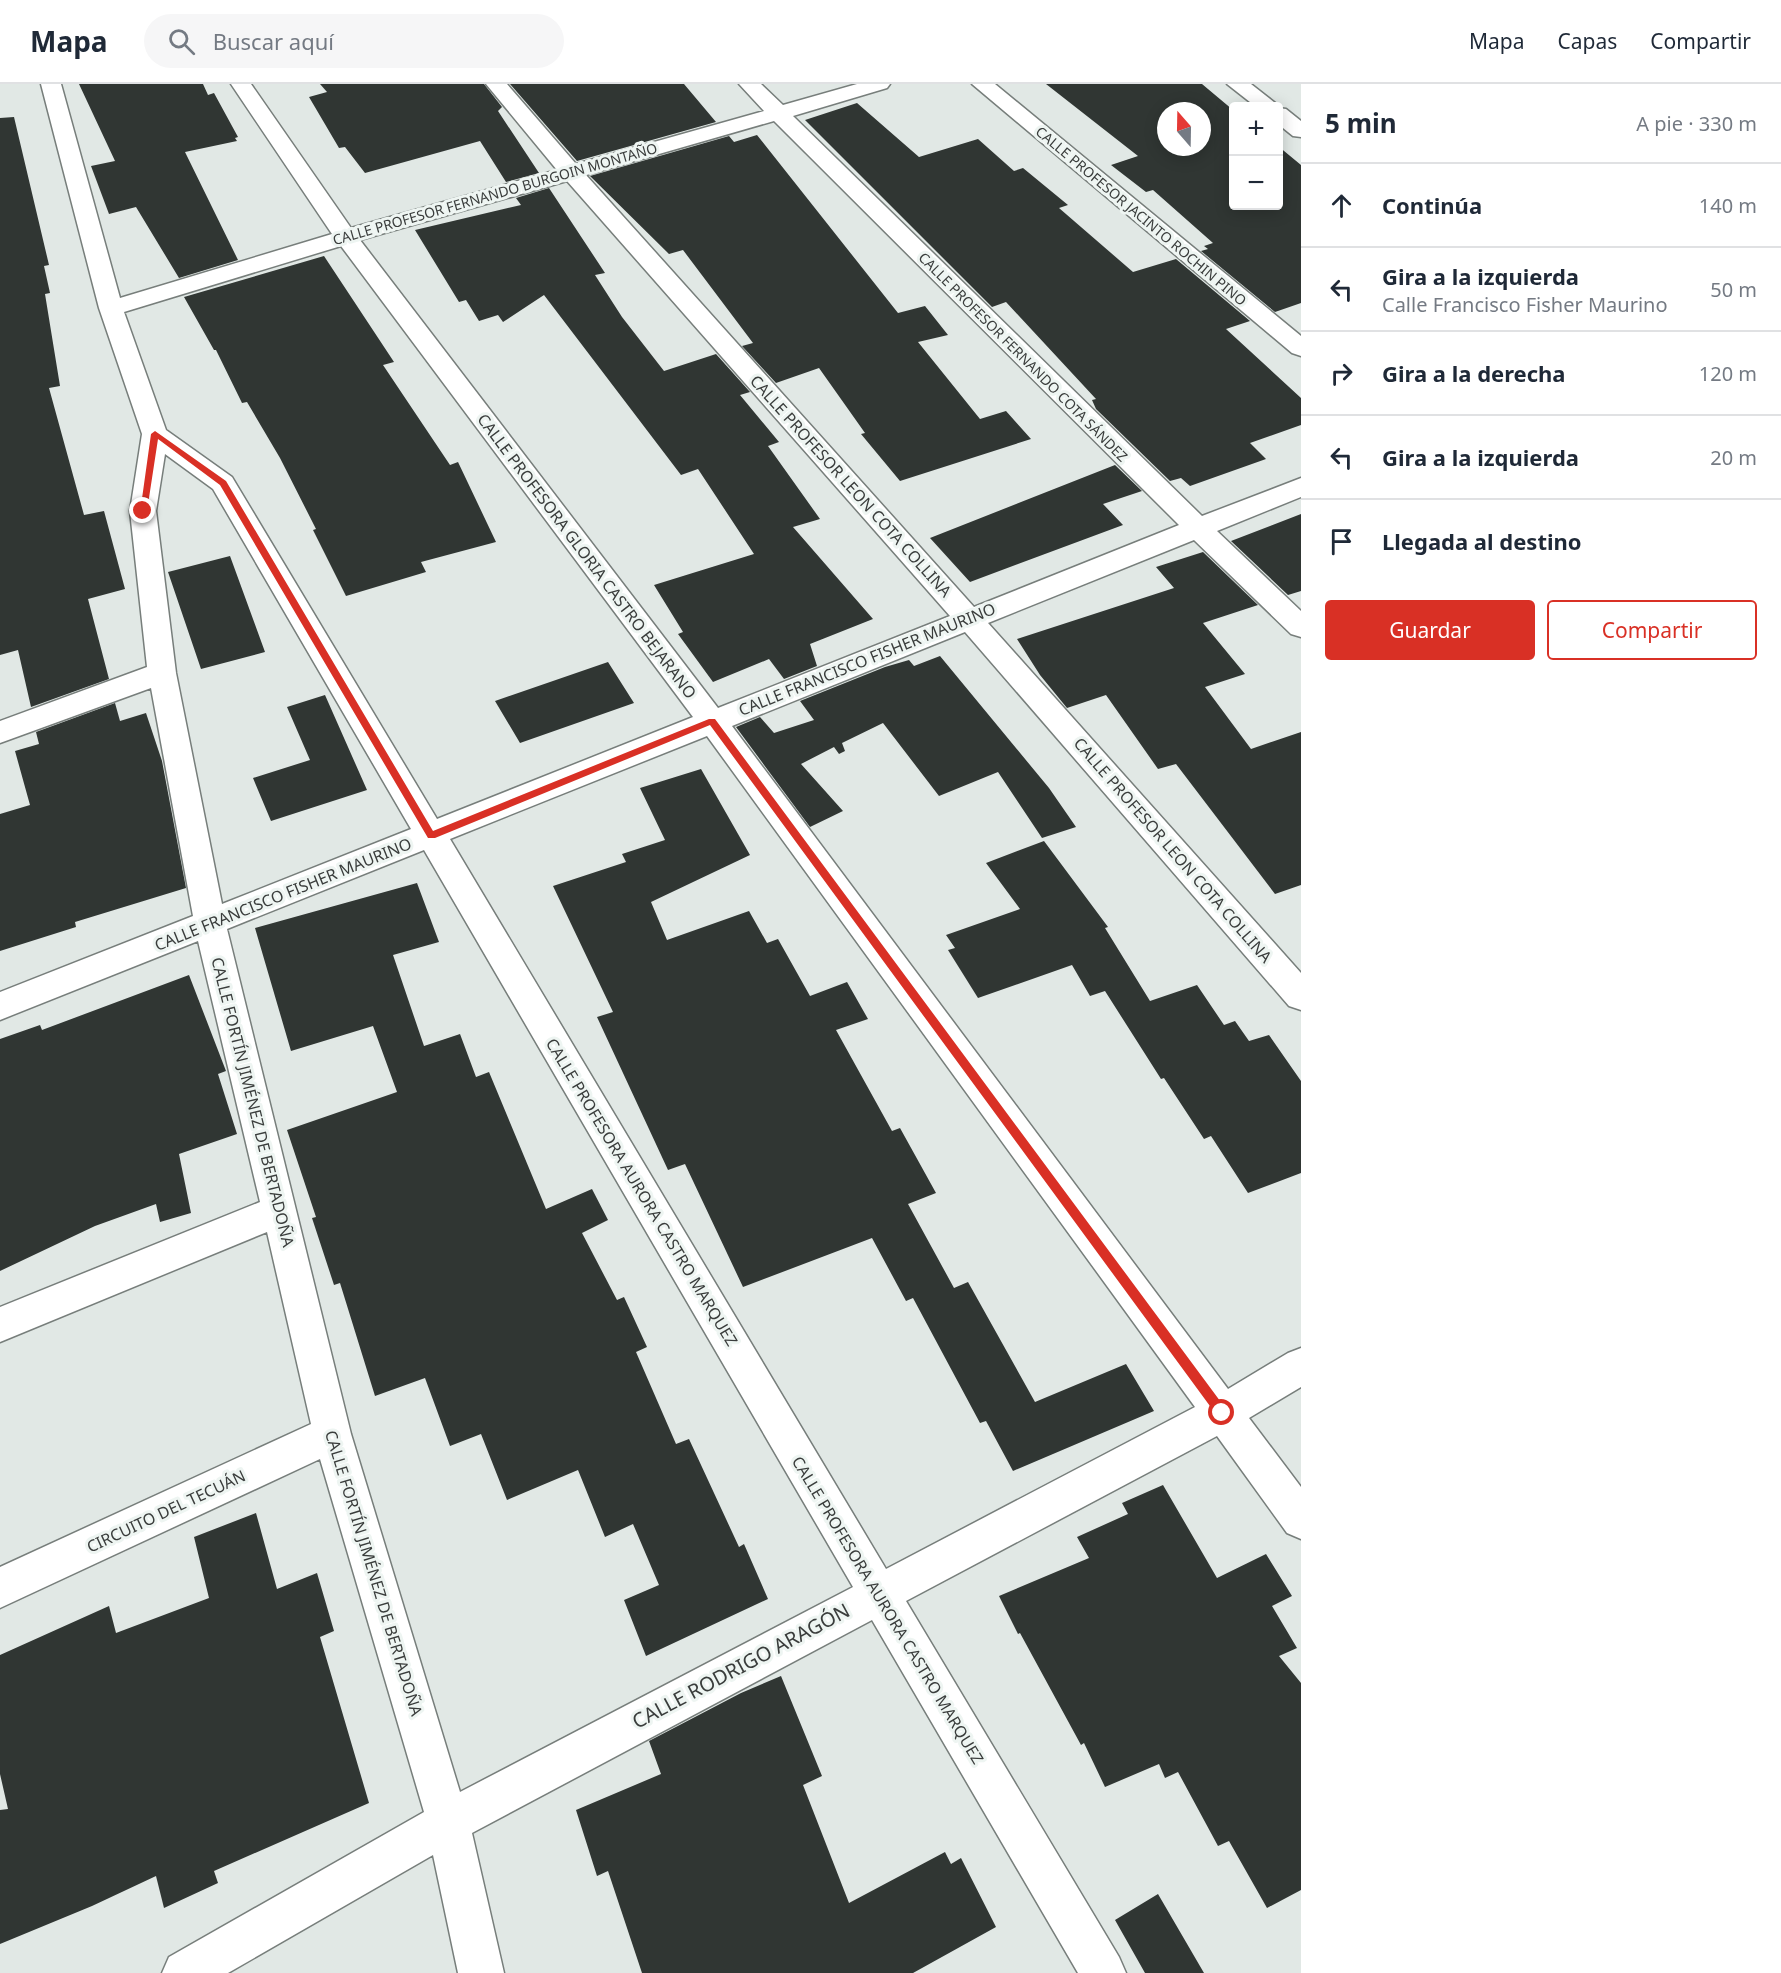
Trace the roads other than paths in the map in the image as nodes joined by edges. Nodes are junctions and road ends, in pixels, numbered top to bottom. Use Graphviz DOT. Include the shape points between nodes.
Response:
graph roads {
  1 [pos="51,84"];
  2 [pos="241,84"];
  3 [pos="496,84"];
  4 [pos="748,84"];
  5 [pos="880,84"];
  6 [pos="981,84"];
  7 [pos="1237,84"];
  8 [pos="1262,102"];
  9 [pos="776,113"];
  10 [pos="1283,118"];
  11 [pos="1301,131"];
  12 [pos="571,172"];
  13 [pos="346,237"];
  14 [pos="111,308"];
  15 [pos="1301,348"];
  16 [pos="155,434"];
  17 [pos="1301,487"];
  18 [pos="1197,527"];
  19 [pos="968,618"];
  20 [pos="1301,627"];
  21 [pos="162,674"];
  22 [pos="712,721"];
  23 [pos="0,732"];
  24 [pos="432,836"];
  25 [pos="210,924"];
  26 [pos="1301,996"];
  27 [pos="0,1006"];
  28 [pos="280,1210"];
  29 [pos="0,1325"];
  30 [pos="1301,1366"];
  31 [pos="1222,1413"];
  32 [pos="332,1434"];
  33 [pos="1301,1519"];
  34 [pos="0,1588"];
  35 [pos="878,1593"];
  36 [pos="448,1822"];
  37 [pos="487,1966"];
  38 [pos="185,1973"];
  39 [pos="1103,1973"];
  1 -- 14 [label="street, CALLE FORTÍN JIMÉNEZ DE BERTADOÑA"];
  2 -- 13 [label="street, CALLE PROFESORA GLORIA CASTRO BEJARANO"];
  3 -- 12 [label="street, CALLE PROFESOR LEON COTA COLLINA"];
  4 -- 9 [label="street, CALLE PROFESOR FERNANDO COTA SÁNDEZ"];
  5 -- 9 [label="street, CALLE PROFESOR FERNANDO BURGOIN MONTAÑO"];
  6 -- 15 [label="street, CALLE PROFESOR JACINTO ROCHIN PINO"];
  7 -- 8 [label="street"];
  9 -- 12 [label="street, CALLE PROFESOR FERNANDO BURGOIN MONTAÑO"];
  9 -- 18 [label="street, CALLE PROFESOR FERNANDO COTA SÁNDEZ"];
  10 -- 11 [label="street"];
  12 -- 13 [label="street, CALLE PROFESOR FERNANDO BURGOIN MONTAÑO"];
  12 -- 19 [label="street, CALLE PROFESOR LEON COTA COLLINA"];
  13 -- 14 [label="street, CALLE PROFESOR FERNANDO BURGOIN MONTAÑO"];
  13 -- 22 [label="street, CALLE PROFESORA GLORIA CASTRO BEJARANO"];
  14 -- 16 [label="street, CALLE FORTÍN JIMÉNEZ DE BERTADOÑA"];
  16 -- 21 [label="street, CALLE FORTÍN JIMÉNEZ DE BERTADOÑA" via="143,511"];
  16 -- 24 [label="street, CALLE PROFESORA AURORA CASTRO MARQUEZ" via="223,483"];
  17 -- 18 [label="street, CALLE FRANCISCO FISHER MAURINO"];
  18 -- 19 [label="street, CALLE FRANCISCO FISHER MAURINO"];
  18 -- 20 [label="street, CALLE PROFESOR FERNANDO COTA SÁNDEZ"];
  19 -- 22 [label="street, CALLE FRANCISCO FISHER MAURINO"];
  19 -- 26 [label="street, CALLE PROFESOR LEON COTA COLLINA"];
  21 -- 23 [label="street"];
  21 -- 25 [label="street, CALLE FORTÍN JIMÉNEZ DE BERTADOÑA"];
  22 -- 24 [label="street, CALLE FRANCISCO FISHER MAURINO"];
  22 -- 31 [label="street, CALLE PROFESORA GLORIA CASTRO BEJARANO"];
  24 -- 25 [label="street, CALLE FRANCISCO FISHER MAURINO"];
  24 -- 35 [label="street, CALLE PROFESORA AURORA CASTRO MARQUEZ"];
  25 -- 27 [label="street, CALLE FRANCISCO FISHER MAURINO"];
  25 -- 28 [label="street, CALLE FORTÍN JIMÉNEZ DE BERTADOÑA"];
  28 -- 29 [label="street"];
  28 -- 32 [label="street, CALLE FORTÍN JIMÉNEZ DE BERTADOÑA"];
  30 -- 31 [label="street, CALLE RODRIGO ARAGÓN"];
  31 -- 33 [label="street, CALLE PROFESORA GLORIA CASTRO BEJARANO"];
  31 -- 35 [label="street, CALLE RODRIGO ARAGÓN"];
  32 -- 34 [label="street, CIRCUITO DEL TECUÁN"];
  32 -- 36 [label="street, CALLE FORTÍN JIMÉNEZ DE BERTADOÑA"];
  35 -- 36 [label="street, CALLE RODRIGO ARAGÓN"];
  35 -- 39 [label="street, CALLE PROFESORA AURORA CASTRO MARQUEZ"];
  36 -- 37 [label="street, CALLE FORTÍN JIMÉNEZ DE BERTADOÑA"];
  36 -- 38 [label="street, CALLE RODRIGO ARAGÓN"];
}
